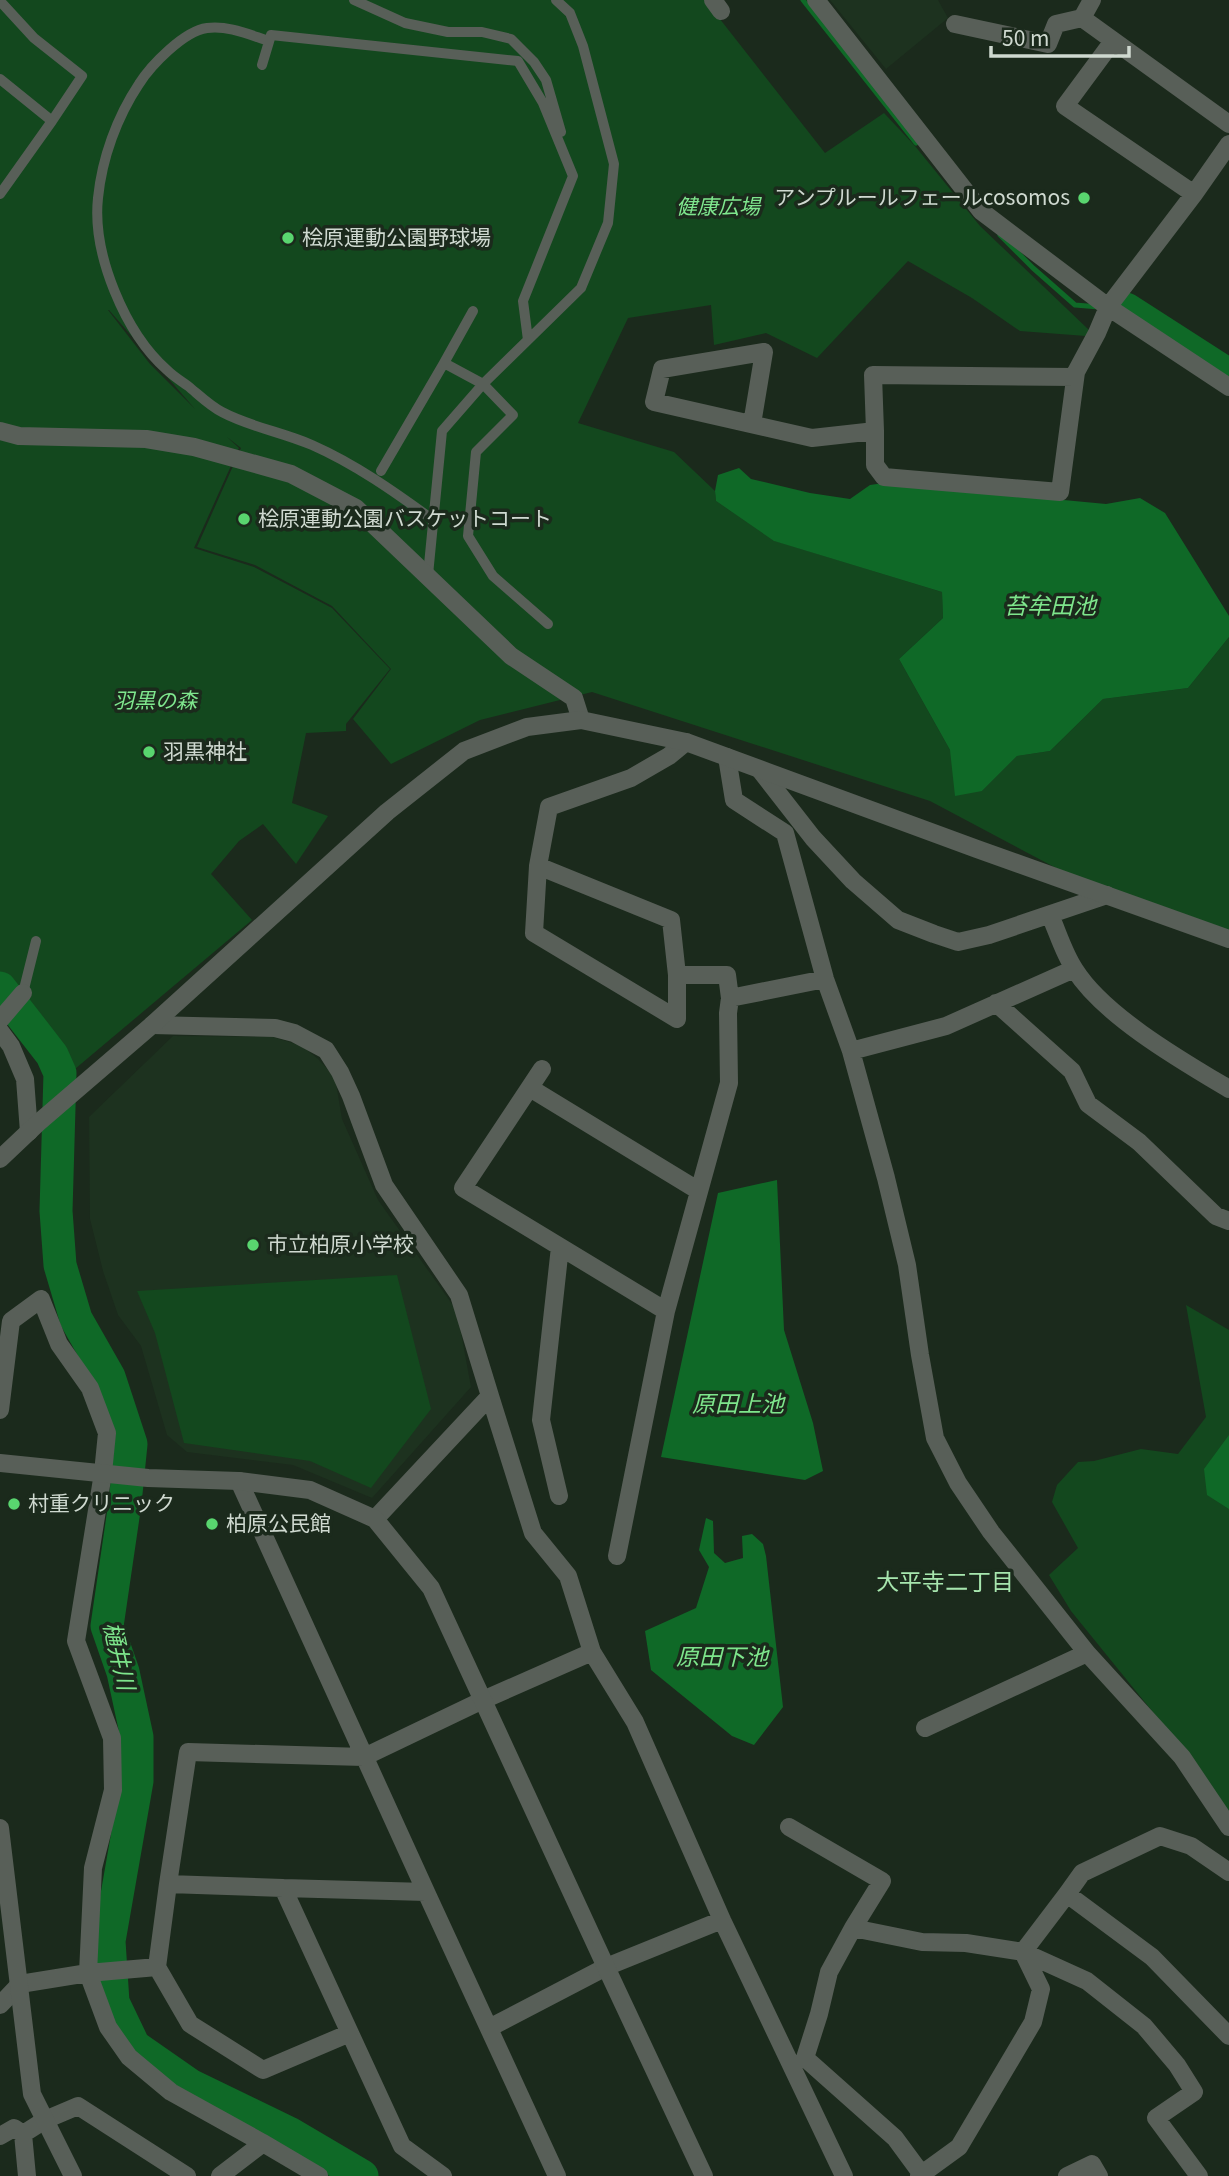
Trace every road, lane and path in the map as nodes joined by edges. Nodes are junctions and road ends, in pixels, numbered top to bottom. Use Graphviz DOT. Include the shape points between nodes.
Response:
graph roads {
  1 [pos="354,0"];
  2 [pos="556,0"];
  3 [pos="816,0"];
  4 [pos="1092,0"];
  5 [pos="0,1"];
  6 [pos="1083,18"];
  7 [pos="955,24"];
  8 [pos="269,41"];
  9 [pos="1114,41"];
  10 [pos="262,65"];
  11 [pos="0,79"];
  12 [pos="52,121"];
  13 [pos="1229,124"];
  14 [pos="1229,144"];
  15 [pos="573,176"];
  16 [pos="0,194"];
  17 [pos="1194,194"];
  18 [pos="1108,307"];
  19 [pos="473,311"];
  20 [pos="528,340"];
  21 [pos="444,363"];
  22 [pos="1075,377"];
  23 [pos="483,384"];
  24 [pos="1229,387"];
  25 [pos="752,424"];
  26 [pos="0,431"];
  27 [pos="875,431"];
  28 [pos="381,471"];
  29 [pos="433,520"];
  30 [pos="428,576"];
  31 [pos="548,624"];
  32 [pos="582,719"];
  33 [pos="686,742"];
  34 [pos="727,757"];
  35 [pos="760,770"];
  36 [pos="538,866"];
  37 [pos="1107,895"];
  38 [pos="1050,915"];
  39 [pos="1229,939"];
  40 [pos="36,941"];
  41 [pos="1074,969"];
  42 [pos="677,975"];
  43 [pos="825,979"];
  44 [pos="23,993"];
  45 [pos="730,998"];
  46 [pos="996,1003"];
  47 [pos="1,1023"];
  48 [pos="152,1025"];
  49 [pos="850,1051"];
  50 [pos="542,1069"];
  51 [pos="530,1088"];
  52 [pos="1229,1089"];
  53 [pos="34,1127"];
  54 [pos="0,1158"];
  55 [pos="699,1191"];
  56 [pos="1229,1221"];
  57 [pos="559,1247"];
  58 [pos="666,1311"];
  59 [pos="490,1396"];
  60 [pos="0,1410"];
  61 [pos="0,1463"];
  62 [pos="107,1474"];
  63 [pos="239,1481"];
  64 [pos="559,1496"];
  65 [pos="375,1519"];
  66 [pos="617,1556"];
  67 [pos="592,1653"];
  68 [pos="1087,1653"];
  69 [pos="483,1700"];
  70 [pos="925,1728"];
  71 [pos="364,1757"];
  72 [pos="789,1827"];
  73 [pos="1229,1827"];
  74 [pos="0,1828"];
  75 [pos="1229,1872"];
  76 [pos="168,1884"];
  77 [pos="283,1888"];
  78 [pos="426,1892"];
  79 [pos="1067,1894"];
  80 [pos="722,1920"];
  81 [pos="853,1928"];
  82 [pos="1023,1952"];
  83 [pos="157,1967"];
  84 [pos="606,1968"];
  85 [pos="94,1973"];
  86 [pos="20,1984"];
  87 [pos="0,2005"];
  88 [pos="489,2028"];
  89 [pos="350,2033"];
  90 [pos="1229,2036"];
  91 [pos="45,2120"];
  92 [pos="23,2134"];
  93 [pos="0,2136"];
  94 [pos="263,2143"];
  95 [pos="27,2176"];
  96 [pos="73,2176"];
  97 [pos="187,2176"];
  98 [pos="220,2176"];
  99 [pos="319,2176"];
  100 [pos="443,2176"];
  101 [pos="557,2176"];
  102 [pos="704,2176"];
  103 [pos="844,2176"];
  104 [pos="921,2176"];
  105 [pos="1067,2176"];
  106 [pos="1099,2176"];
  107 [pos="1199,2176"];
  1 -- 15 [label="lane" via="405,23 512,39 546,80"];
  2 -- 20 [label="lane" via="570,13 583,46 614,164 608,223 581,288"];
  3 -- 18 [label="street" via="981,211"];
  4 -- 6 [label="street"];
  5 -- 12 [label="lane" via="34,38 82,76"];
  6 -- 7 [label="street" via="1056,24 1048,44"];
  6 -- 9 [label="street"];
  8 -- 10 [label="lane"];
  8 -- 15 [label="lane" via="271,35 518,61 542,103"];
  8 -- 29 [label="lane" via="232,29 206,28 183,39 141,80 124,107 108,151 98,199 100,245 108,276 142,343 167,370 220,411 310,444"];
  9 -- 13 [label="street"];
  9 -- 17 [label="street" via="1065,106"];
  11 -- 12 [label="lane"];
  12 -- 16 [label="lane"];
  14 -- 17 [label="street"];
  15 -- 20 [label="lane" via="523,301"];
  17 -- 18 [label="street"];
  18 -- 22 [label="street"];
  18 -- 24 [label="street"];
  19 -- 21 [label="lane"];
  20 -- 23 [label="lane"];
  21 -- 23 [label="lane"];
  21 -- 28 [label="lane"];
  22 -- 27 [label="street" via="873,375"];
  22 -- 27 [label="street" via="1060,492 884,477 875,465"];
  23 -- 29 [label="lane" via="442,431"];
  23 -- 31 [label="lane" via="513,415 476,452 468,536 493,576"];
  25 -- 25 [label="street" via="654,402 662,369 764,352"];
  25 -- 27 [label="street" via="812,438"];
  26 -- 30 [label="street" via="19,436 146,439 291,474 356,508"];
  29 -- 30 [label="lane"];
  30 -- 32 [label="street" via="511,656 573,698"];
  32 -- 33 [label="street"];
  32 -- 48 [label="street" via="527,727 464,751 387,812"];
  33 -- 34 [label="street"];
  33 -- 36 [label="street" via="632,778 549,807"];
  34 -- 35 [label="street"];
  34 -- 43 [label="street" via="734,800 785,833"];
  35 -- 37 [label="street"];
  35 -- 38 [label="street" via="813,838 898,920 958,942"];
  36 -- 42 [label="street" via="671,920"];
  36 -- 42 [label="street" via="534,933 677,1019"];
  37 -- 38 [label="street"];
  37 -- 39 [label="street"];
  38 -- 41 [label="street"];
  40 -- 44 [label="lane"];
  41 -- 46 [label="street"];
  41 -- 52 [label="street" via="1152,1041"];
  42 -- 45 [label="street" via="727,975"];
  43 -- 45 [label="street"];
  43 -- 49 [label="street"];
  44 -- 47 [label="street"];
  45 -- 55 [label="street" via="729,1083"];
  46 -- 49 [label="street" via="946,1026"];
  46 -- 56 [label="street" via="1072,1071 1088,1104 1139,1142 1216,1216"];
  47 -- 53 [label="street" via="25,1079"];
  48 -- 53 [label="street"];
  48 -- 59 [label="street" via="275,1028 326,1050 351,1096 384,1185 459,1295"];
  49 -- 68 [label="street" via="907,1265 935,1438 991,1532"];
  50 -- 51 [label="street"];
  51 -- 55 [label="street"];
  51 -- 57 [label="street" via="463,1188"];
  53 -- 54 [label="street"];
  55 -- 58 [label="street"];
  57 -- 58 [label="street"];
  57 -- 64 [label="street" via="541,1420"];
  58 -- 66 [label="street"];
  59 -- 65 [label="street"];
  59 -- 67 [label="street" via="533,1534 568,1576"];
  60 -- 62 [label="street" via="11,1321 41,1298 58,1344 90,1388 107,1433"];
  61 -- 62 [label="street"];
  62 -- 63 [label="street"];
  62 -- 85 [label="street" via="76,1641 112,1738 113,1790 93,1868"];
  63 -- 65 [label="street" via="310,1490"];
  63 -- 71 [label="street"];
  65 -- 69 [label="street" via="431,1588"];
  67 -- 69 [label="street"];
  67 -- 80 [label="street" via="635,1722"];
  68 -- 70 [label="street"];
  68 -- 73 [label="street" via="1182,1757"];
  69 -- 71 [label="street"];
  69 -- 84 [label="street"];
  71 -- 76 [label="street" via="187,1752"];
  71 -- 78 [label="street"];
  72 -- 81 [label="street" via="882,1881"];
  74 -- 86 [label="street"];
  75 -- 79 [label="street" via="1191,1846 1160,1836 1082,1873"];
  76 -- 77 [label="street"];
  76 -- 83 [label="street"];
  77 -- 78 [label="street"];
  77 -- 89 [label="street"];
  78 -- 88 [label="street"];
  79 -- 82 [label="street"];
  79 -- 90 [label="street" via="1152,1958"];
  80 -- 84 [label="street"];
  80 -- 103 [label="street"];
  81 -- 82 [label="street" via="922,1942 966,1942"];
  81 -- 104 [label="street" via="829,1972 805,2058 895,2138"];
  82 -- 104 [label="street" via="1041,1989 1033,2022 959,2147"];
  82 -- 107 [label="street" via="1087,1981 1144,2026 1177,2065 1194,2092 1156,2118"];
  83 -- 85 [label="street"];
  83 -- 89 [label="street" via="190,2024 263,2070"];
  84 -- 88 [label="street"];
  84 -- 102 [label="street"];
  85 -- 86 [label="street"];
  85 -- 94 [label="street" via="108,2027 129,2057 171,2092"];
  86 -- 87 [label="street"];
  86 -- 91 [label="street" via="32,2094"];
  88 -- 101 [label="street"];
  89 -- 100 [label="street" via="402,2146"];
  91 -- 92 [label="street"];
  91 -- 96 [label="street"];
  91 -- 97 [label="street" via="78,2106"];
  92 -- 93 [label="street" via="14,2128"];
  92 -- 95 [label="street"];
  94 -- 98 [label="street"];
  94 -- 99 [label="street"];
  105 -- 106 [label="street" via="1092,2164"];
}
